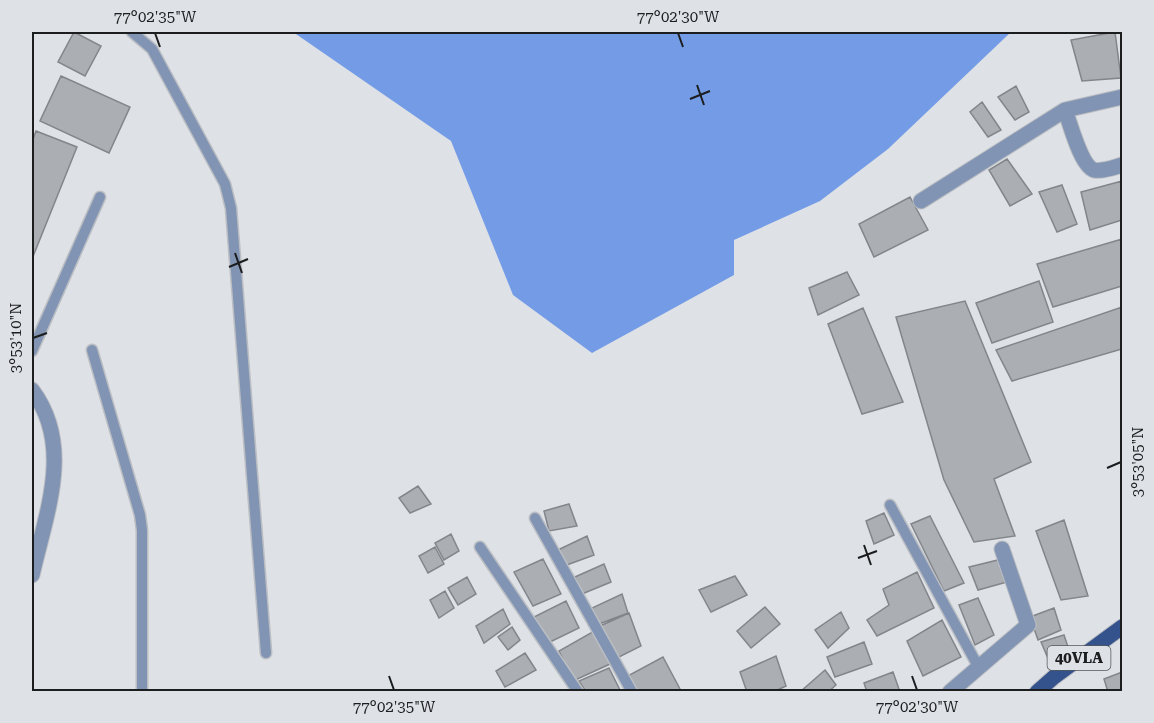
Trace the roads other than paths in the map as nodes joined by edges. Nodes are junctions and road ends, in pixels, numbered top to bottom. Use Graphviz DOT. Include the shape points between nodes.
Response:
graph roads {
  1 [pos="132,32"];
  2 [pos="1122,97"];
  3 [pos="1065,110"];
  4 [pos="1122,165"];
  5 [pos="100,196"];
  6 [pos="921,201"];
  7 [pos="32,351"];
  8 [pos="92,351"];
  9 [pos="32,390"];
  10 [pos="890,505"];
  11 [pos="534,518"];
  12 [pos="480,547"];
  13 [pos="1002,549"];
  14 [pos="32,575"];
  15 [pos="1122,627"];
  16 [pos="266,653"];
  17 [pos="979,668"];
  18 [pos="142,692"];
  19 [pos="578,692"];
  20 [pos="632,692"];
  21 [pos="950,692"];
  22 [pos="1037,692"];
  1 -- 16 [label="lane" via="152,49 225,184 231,208"];
  2 -- 3 [label="street"];
  3 -- 4 [label="street" via="1084,161 1092,170"];
  3 -- 6 [label="street"];
  5 -- 7 [label="lane"];
  8 -- 18 [label="lane" via="140,515"];
  9 -- 14 [label="street" via="42,404 54,439 55,475"];
  10 -- 17 [label="lane"];
  11 -- 20 [label="lane"];
  12 -- 19 [label="lane"];
  13 -- 17 [label="street" via="1028,625"];
  15 -- 22 [label="main road, 40VLA"];
  17 -- 21 [label="street"];
}
